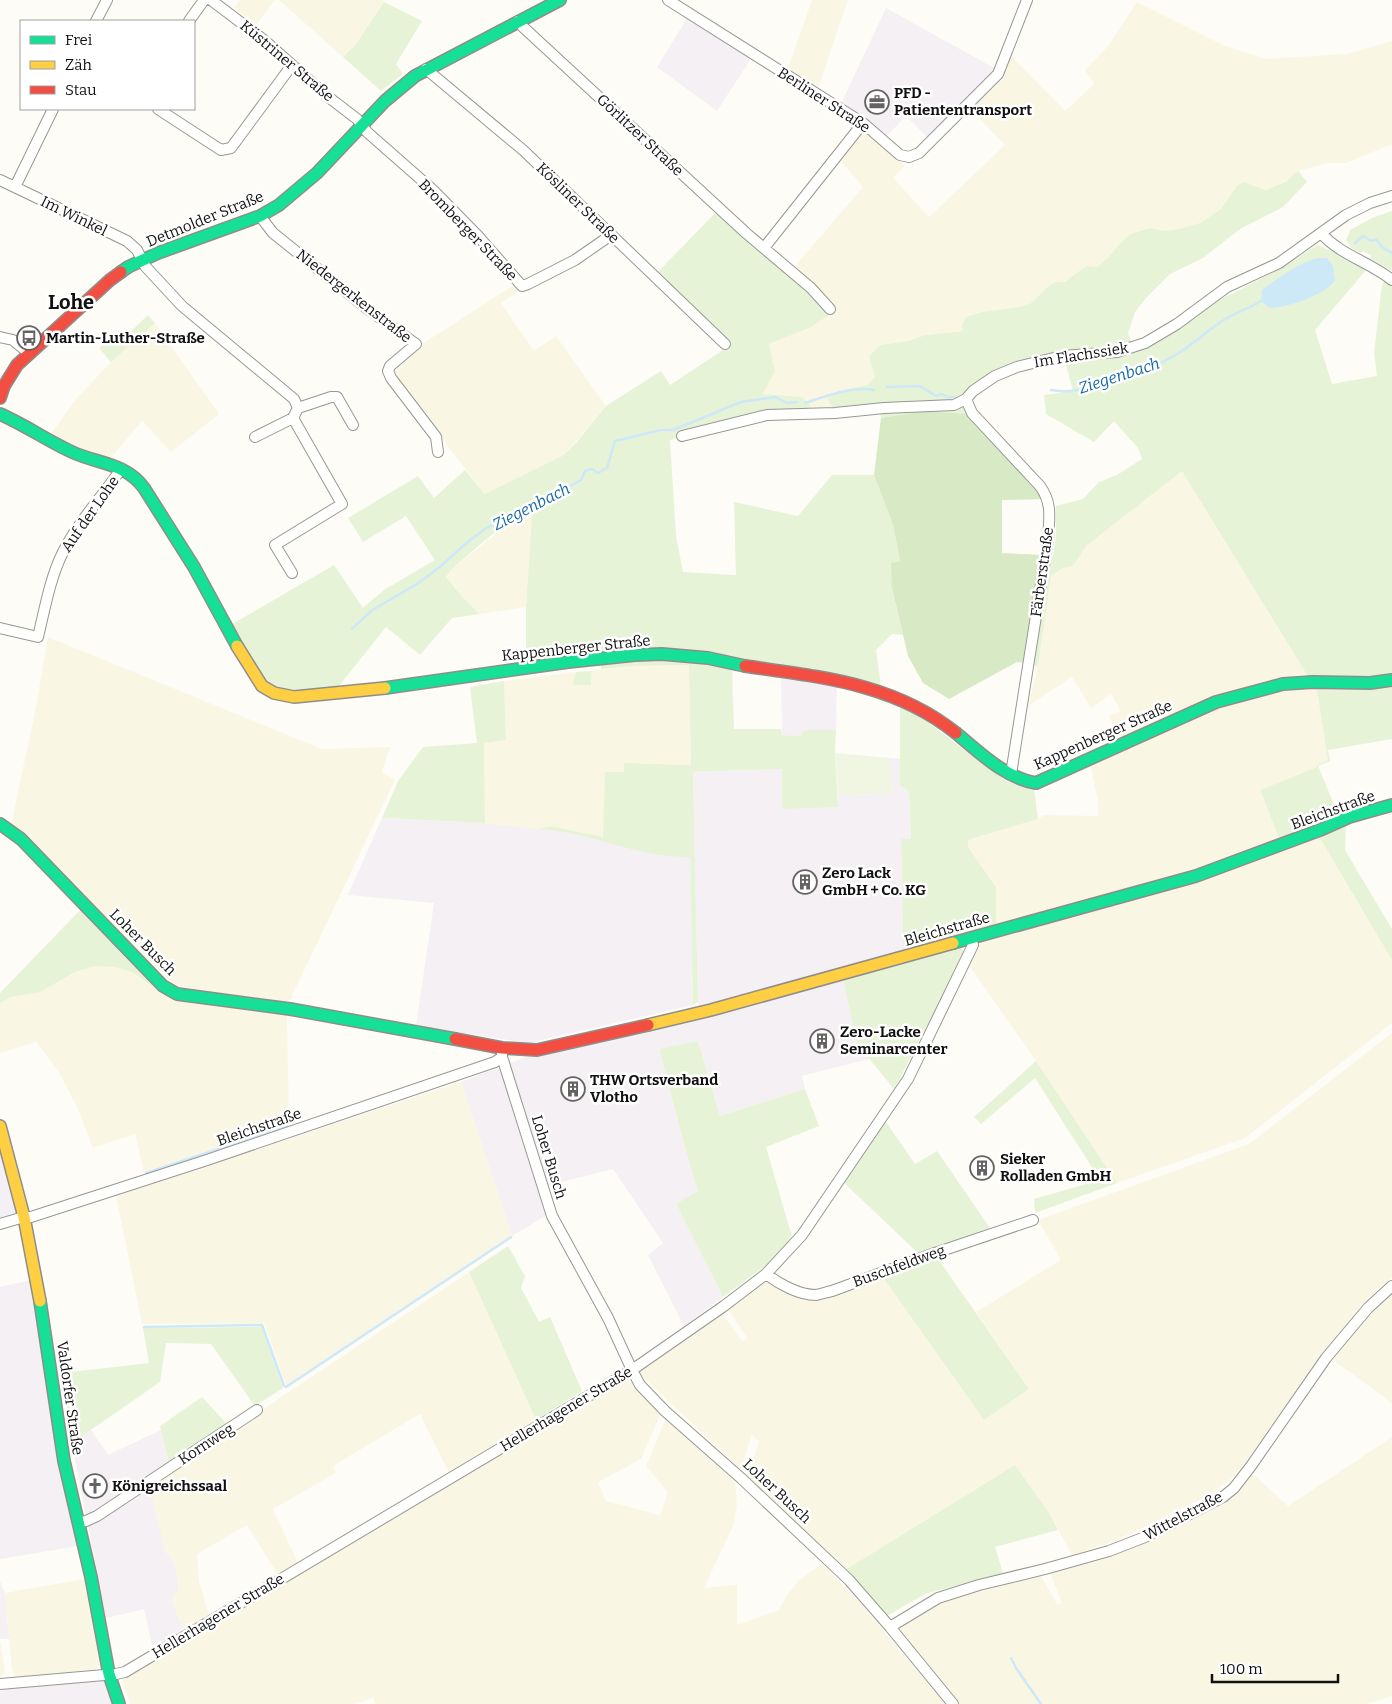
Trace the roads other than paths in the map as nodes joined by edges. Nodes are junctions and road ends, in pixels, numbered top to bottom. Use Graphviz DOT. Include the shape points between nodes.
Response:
graph roads {
  1 [pos="107,0"];
  2 [pos="204,0"];
  3 [pos="212,0"];
  4 [pos="560,0"];
  5 [pos="668,0"];
  6 [pos="1027,0"];
  7 [pos="97,20"];
  8 [pos="190,20"];
  9 [pos="518,21"];
  10 [pos="292,65"];
  11 [pos="426,69"];
  12 [pos="53,110"];
  13 [pos="160,110"];
  14 [pos="864,123"];
  15 [pos="361,125"];
  16 [pos="0,180"];
  17 [pos="15,187"];
  18 [pos="1392,196"];
  19 [pos="260,216"];
  20 [pos="1321,233"];
  21 [pos="611,235"];
  22 [pos="764,248"];
  23 [pos="142,260"];
  24 [pos="1392,280"];
  25 [pos="830,309"];
  26 [pos="0,337"];
  27 [pos="725,344"];
  28 [pos="29,353"];
  29 [pos="0,398"];
  30 [pos="966,399"];
  31 [pos="298,408"];
  32 [pos="0,414"];
  33 [pos="293,418"];
  34 [pos="353,425"];
  35 [pos="682,436"];
  36 [pos="255,437"];
  37 [pos="438,452"];
  38 [pos="121,470"];
  39 [pos="292,574"];
  40 [pos="0,628"];
  41 [pos="1392,680"];
  42 [pos="1012,774"];
  43 [pos="1392,805"];
  44 [pos="0,824"];
  45 [pos="971,938"];
  46 [pos="502,1053"];
  47 [pos="0,1126"];
  48 [pos="24,1217"];
  49 [pos="1033,1220"];
  50 [pos="0,1224"];
  51 [pos="766,1274"];
  52 [pos="1392,1286"];
  53 [pos="632,1370"];
  54 [pos="257,1410"];
  55 [pos="78,1522"];
  56 [pos="890,1627"];
  57 [pos="109,1674"];
  58 [pos="0,1684"];
  59 [pos="119,1704"];
  60 [pos="953,1704"];
  1 -- 7 [label="street"];
  2 -- 8 [label="street"];
  3 -- 10 [label="street, Küstriner Straße"];
  4 -- 9 [label="street, Detmolder Straße"];
  5 -- 14 [label="street, Berliner Straße"];
  6 -- 14 [label="street, Berliner Straße" via="998,74 919,154 900,155"];
  9 -- 11 [label="street, Detmolder Straße"];
  9 -- 22 [label="street, Görlitzer Straße"];
  10 -- 13 [label="street" via="231,148 226,150 221,150"];
  10 -- 15 [label="street, Küstriner Straße"];
  11 -- 15 [label="street, Detmolder Straße" via="407,82"];
  11 -- 21 [label="street, Kösliner Straße" via="523,150"];
  12 -- 17 [label="street"];
  14 -- 22 [label="street"];
  15 -- 19 [label="street, Detmolder Straße" via="318,173"];
  15 -- 21 [label="street, Bromberger Straße" via="433,190 522,286 575,260"];
  16 -- 17 [label="street, Im Winkel"];
  17 -- 23 [label="street, Im Winkel" via="128,242"];
  18 -- 20 [label="street, Im Flachssiek" via="1346,215"];
  19 -- 23 [label="street, Detmolder Straße"];
  19 -- 37 [label="street, Niedergerkenstraße" via="273,233 416,344 388,370 390,378 436,437"];
  20 -- 24 [label="street" via="1331,244"];
  20 -- 30 [label="street, Im Flachssiek" via="1279,263 1227,287 1145,343 1117,352 1062,356 1017,366 995,376"];
  21 -- 27 [label="street, Kösliner Straße"];
  22 -- 25 [label="street, Görlitzer Straße"];
  23 -- 28 [label="street, Detmolder Straße" via="110,280"];
  23 -- 31 [label="street, Im Winkel" via="182,306 294,399"];
  26 -- 28 [label="street" via="13,340"];
  28 -- 29 [label="street, Detmolder Straße" via="11,374"];
  30 -- 35 [label="street, Im Flachssiek" via="954,405 767,415"];
  30 -- 42 [label="street, Färberstraße" via="972,413 1040,486 1049,504 1048,540"];
  31 -- 33 [label="street"];
  31 -- 34 [label="street" via="337,397"];
  32 -- 38 [label="street, Kappenberger Straße" via="75,453"];
  33 -- 36 [label="street"];
  33 -- 39 [label="street" via="342,504 275,545"];
  38 -- 40 [label="street, Auf der Lohe" via="64,551 51,580 38,636"];
  38 -- 42 [label="street, Kappenberger Straße" via="134,476 144,488 194,567 243,658 262,686 274,693 306,697 635,655 708,658 834,679 894,696 926,712"];
  41 -- 42 [label="street, Kappenberger Straße" via="1284,684 1216,702 1036,783"];
  43 -- 45 [label="street, Bleichstraße" via="1350,817 1196,876"];
  44 -- 46 [label="street, Loher Busch" via="21,839 146,970 172,991 199,998 290,1009"];
  45 -- 46 [label="street, Bleichstraße" via="711,1010 537,1050"];
  45 -- 51 [label="street, Hellerhagener Straße" via="973,945 908,1079 802,1235"];
  46 -- 48 [label="street, Bleichstraße" via="486,1065 207,1160"];
  46 -- 53 [label="street, Loher Busch" via="552,1216 608,1318"];
  47 -- 48 [label="street, Valdorfer Straße"];
  48 -- 50 [label="street, Bleichstraße"];
  48 -- 55 [label="street, Valdorfer Straße" via="45,1326 64,1461"];
  49 -- 51 [label="street, Buschfeldweg" via="817,1295 796,1290"];
  51 -- 53 [label="street, Hellerhagener Straße"];
  52 -- 56 [label="street, Wittelstraße" via="1368,1308 1326,1358 1251,1466 1223,1497 1146,1537 1110,1551 979,1584 938,1598"];
  53 -- 56 [label="street, Loher Busch" via="640,1385 665,1411 820,1552"];
  53 -- 57 [label="street, Hellerhagener Straße" via="124,1672"];
  54 -- 55 [label="street, Kornweg" via="98,1516"];
  55 -- 57 [label="street, Valdorfer Straße"];
  56 -- 60 [label="street, Loher Busch"];
  57 -- 58 [label="street, Hellerhagener Straße"];
  57 -- 59 [label="street, Valdorfer Straße"];
}
